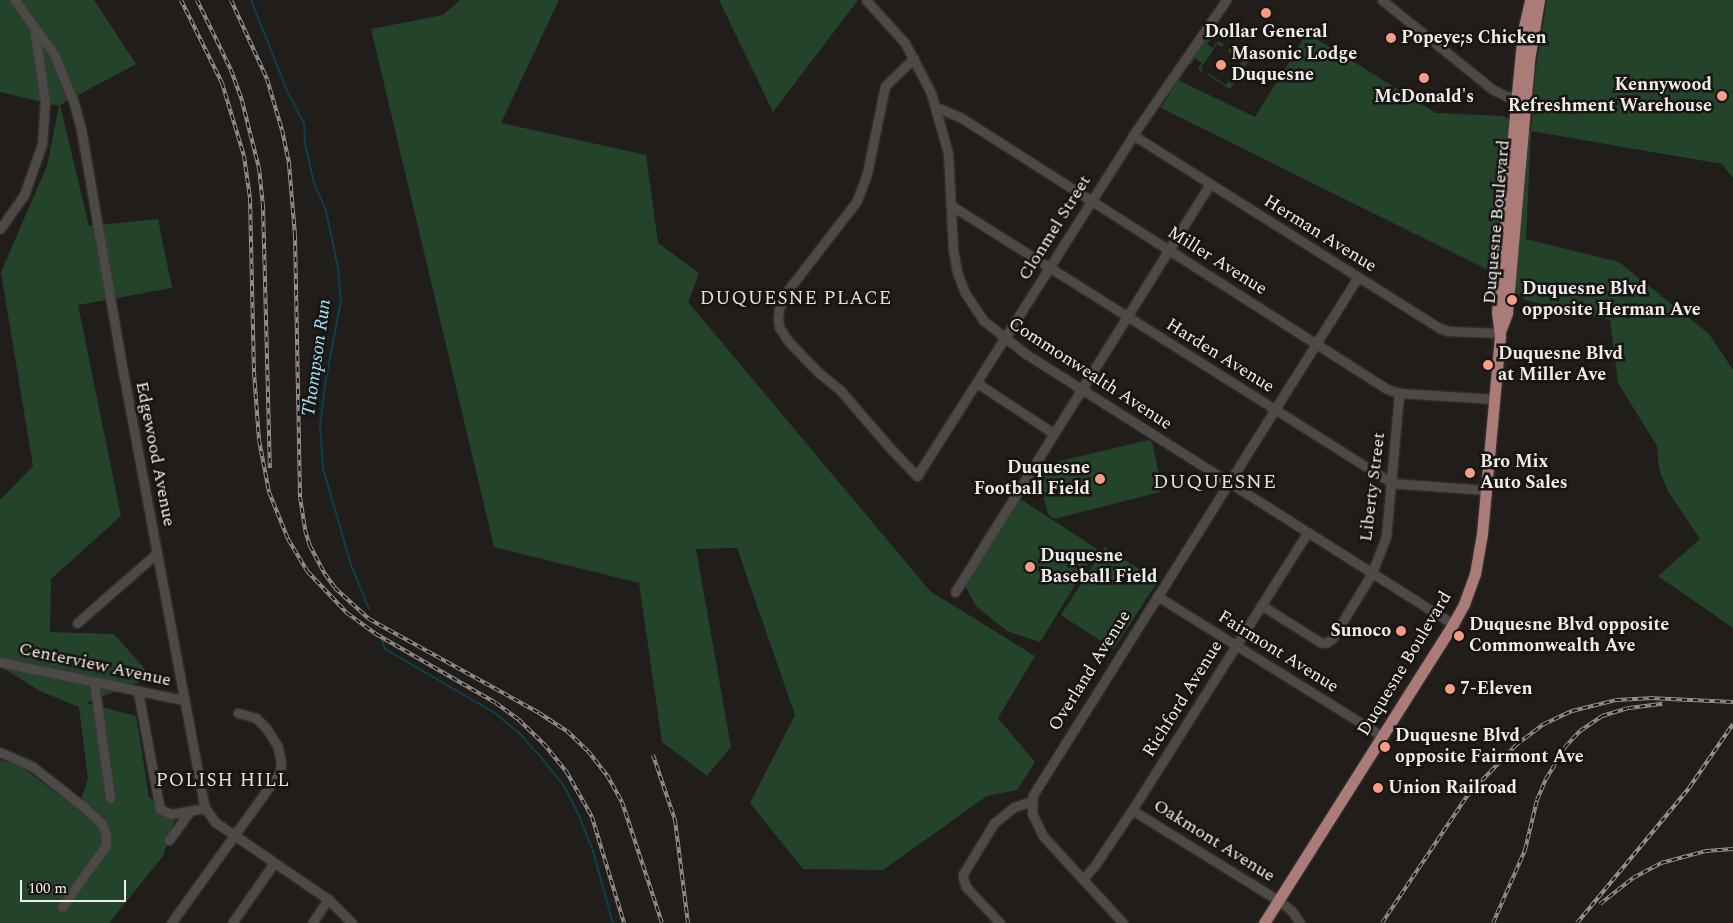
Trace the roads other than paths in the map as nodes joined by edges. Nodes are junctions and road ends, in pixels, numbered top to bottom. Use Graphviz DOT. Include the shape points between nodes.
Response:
graph roads {
  1 [pos="15,0"];
  2 [pos="866,0"];
  3 [pos="1226,0"];
  4 [pos="1382,0"];
  5 [pos="1530,0"];
  6 [pos="1539,0"];
  7 [pos="34,28"];
  8 [pos="914,58"];
  9 [pos="1521,97"];
  10 [pos="936,107"];
  11 [pos="1133,135"];
  12 [pos="1210,184"];
  13 [pos="1091,201"];
  14 [pos="952,206"];
  15 [pos="0,230"];
  16 [pos="1169,250"];
  17 [pos="1050,267"];
  18 [pos="1358,277"];
  19 [pos="1127,316"];
  20 [pos="1500,333"];
  21 [pos="1004,339"];
  22 [pos="1317,343"];
  23 [pos="977,383"];
  24 [pos="1081,390"];
  25 [pos="1399,393"];
  26 [pos="1494,399"];
  27 [pos="1275,410"];
  28 [pos="1053,433"];
  29 [pos="1392,483"];
  30 [pos="1228,484"];
  31 [pos="1486,490"];
  32 [pos="1307,533"];
  33 [pos="157,553"];
  34 [pos="1372,574"];
  35 [pos="955,592"];
  36 [pos="1157,596"];
  37 [pos="1261,604"];
  38 [pos="78,623"];
  39 [pos="1453,624"];
  40 [pos="1236,644"];
  41 [pos="0,662"];
  42 [pos="94,682"];
  43 [pos="138,692"];
  44 [pos="184,700"];
  45 [pos="238,713"];
  46 [pos="1382,736"];
  47 [pos="0,752"];
  48 [pos="110,798"];
  49 [pos="1032,801"];
  50 [pos="205,808"];
  51 [pos="1132,810"];
  52 [pos="190,811"];
  53 [pos="233,835"];
  54 [pos="169,840"];
  55 [pos="274,863"];
  56 [pos="1083,879"];
  57 [pos="328,899"];
  58 [pos="1278,900"];
  59 [pos="62,907"];
  60 [pos="171,923"];
  61 [pos="232,923"];
  62 [pos="312,923"];
  63 [pos="352,923"];
  64 [pos="1000,923"];
  65 [pos="1123,923"];
  66 [pos="1264,923"];
  67 [pos="1300,923"];
  1 -- 7 [label="street, Edgewood Avenue"];
  2 -- 8 [label="street, Commonwealth Avenue" via="894,29"];
  3 -- 11 [label="street, Clonmel Street"];
  4 -- 9 [label="street" via="1492,89 1506,96"];
  5 -- 9 [label="main road" via="1523,30"];
  6 -- 9 [label="main road"];
  7 -- 15 [label="street" via="45,102 42,144 24,195"];
  7 -- 33 [label="street, Edgewood Avenue" via="54,54 81,129"];
  8 -- 10 [label="street, Commonwealth Avenue"];
  8 -- 23 [label="street, Clonmel Street" via="885,86 867,174 856,202 792,283 779,309 780,326 788,341 840,390 917,476"];
  9 -- 20 [label="main road, Duquesne Boulevard"];
  10 -- 13 [label="street, Miller Avenue" via="960,117"];
  10 -- 14 [label="street, Commonwealth Avenue" via="948,153"];
  11 -- 12 [label="street, Herman Avenue"];
  11 -- 13 [label="street, Clonmel Street"];
  12 -- 16 [label="street"];
  12 -- 18 [label="street, Herman Avenue"];
  13 -- 16 [label="street, Miller Avenue"];
  13 -- 17 [label="street, Clonmel Street"];
  14 -- 17 [label="street, Harden Avenue"];
  14 -- 21 [label="street, Commonwealth Avenue" via="953,249 961,283 976,311"];
  16 -- 19 [label="street"];
  16 -- 22 [label="street, Miller Avenue"];
  17 -- 19 [label="street, Harden Avenue"];
  17 -- 21 [label="street, Clonmel Street"];
  18 -- 20 [label="street, Herman Avenue" via="1440,328"];
  18 -- 22 [label="street, Overland Avenue"];
  19 -- 24 [label="street"];
  19 -- 27 [label="street, Harden Avenue"];
  20 -- 26 [label="main road, Duquesne Boulevard"];
  21 -- 23 [label="street, Clonmel Street"];
  21 -- 24 [label="street, Commonwealth Avenue"];
  22 -- 25 [label="street, Miller Avenue" via="1387,389"];
  22 -- 27 [label="street, Overland Avenue"];
  23 -- 28 [label="street"];
  24 -- 28 [label="street"];
  24 -- 30 [label="street, Commonwealth Avenue"];
  25 -- 26 [label="street, Miller Avenue"];
  25 -- 29 [label="street, Liberty Street"];
  26 -- 31 [label="main road, Duquesne Boulevard"];
  27 -- 29 [label="street, Harden Avenue"];
  27 -- 30 [label="street, Overland Avenue"];
  28 -- 35 [label="street"];
  29 -- 31 [label="street, Harden Avenue"];
  29 -- 34 [label="street, Liberty Street" via="1386,537"];
  30 -- 32 [label="street, Commonwealth Avenue"];
  30 -- 36 [label="street, Overland Avenue"];
  31 -- 39 [label="main road, Duquesne Boulevard" via="1475,574"];
  32 -- 34 [label="street, Commonwealth Avenue"];
  32 -- 37 [label="street, Richford Avenue"];
  33 -- 38 [label="street"];
  33 -- 44 [label="street, Edgewood Avenue"];
  34 -- 37 [label="street, Liberty Street" via="1332,639 1326,643"];
  34 -- 39 [label="street, Commonwealth Avenue"];
  36 -- 40 [label="street, Fairmont Avenue"];
  36 -- 49 [label="street, Overland Avenue" via="1039,783"];
  37 -- 40 [label="street, Richford Avenue"];
  39 -- 46 [label="main road, Duquesne Boulevard"];
  40 -- 46 [label="street, Fairmont Avenue"];
  40 -- 51 [label="street, Richford Avenue"];
  41 -- 42 [label="street, Centerview Avenue"];
  42 -- 43 [label="street, Centerview Avenue"];
  42 -- 48 [label="street"];
  43 -- 44 [label="street, Centerview Avenue"];
  43 -- 52 [label="street" via="158,805 166,813"];
  44 -- 50 [label="street, Edgewood Avenue"];
  45 -- 53 [label="street" via="251,716 263,725 276,744 281,763 278,776"];
  46 -- 58 [label="main road, Duquesne Boulevard"];
  47 -- 59 [label="street" via="33,767 102,824 106,845"];
  49 -- 56 [label="street" via="1032,813 1039,830"];
  49 -- 64 [label="street" via="1014,807 994,824 963,874 966,887"];
  50 -- 52 [label="street"];
  50 -- 53 [label="street" via="210,818"];
  51 -- 56 [label="street, Richford Avenue"];
  51 -- 58 [label="street, Oakmont Avenue"];
  52 -- 54 [label="street"];
  53 -- 55 [label="street"];
  53 -- 60 [label="street"];
  55 -- 57 [label="street"];
  55 -- 61 [label="street"];
  56 -- 65 [label="street"];
  57 -- 62 [label="street"];
  57 -- 63 [label="street"];
  58 -- 66 [label="main road, Duquesne Boulevard"];
  58 -- 67 [label="street, Oakmont Avenue" via="1292,910"];
}
